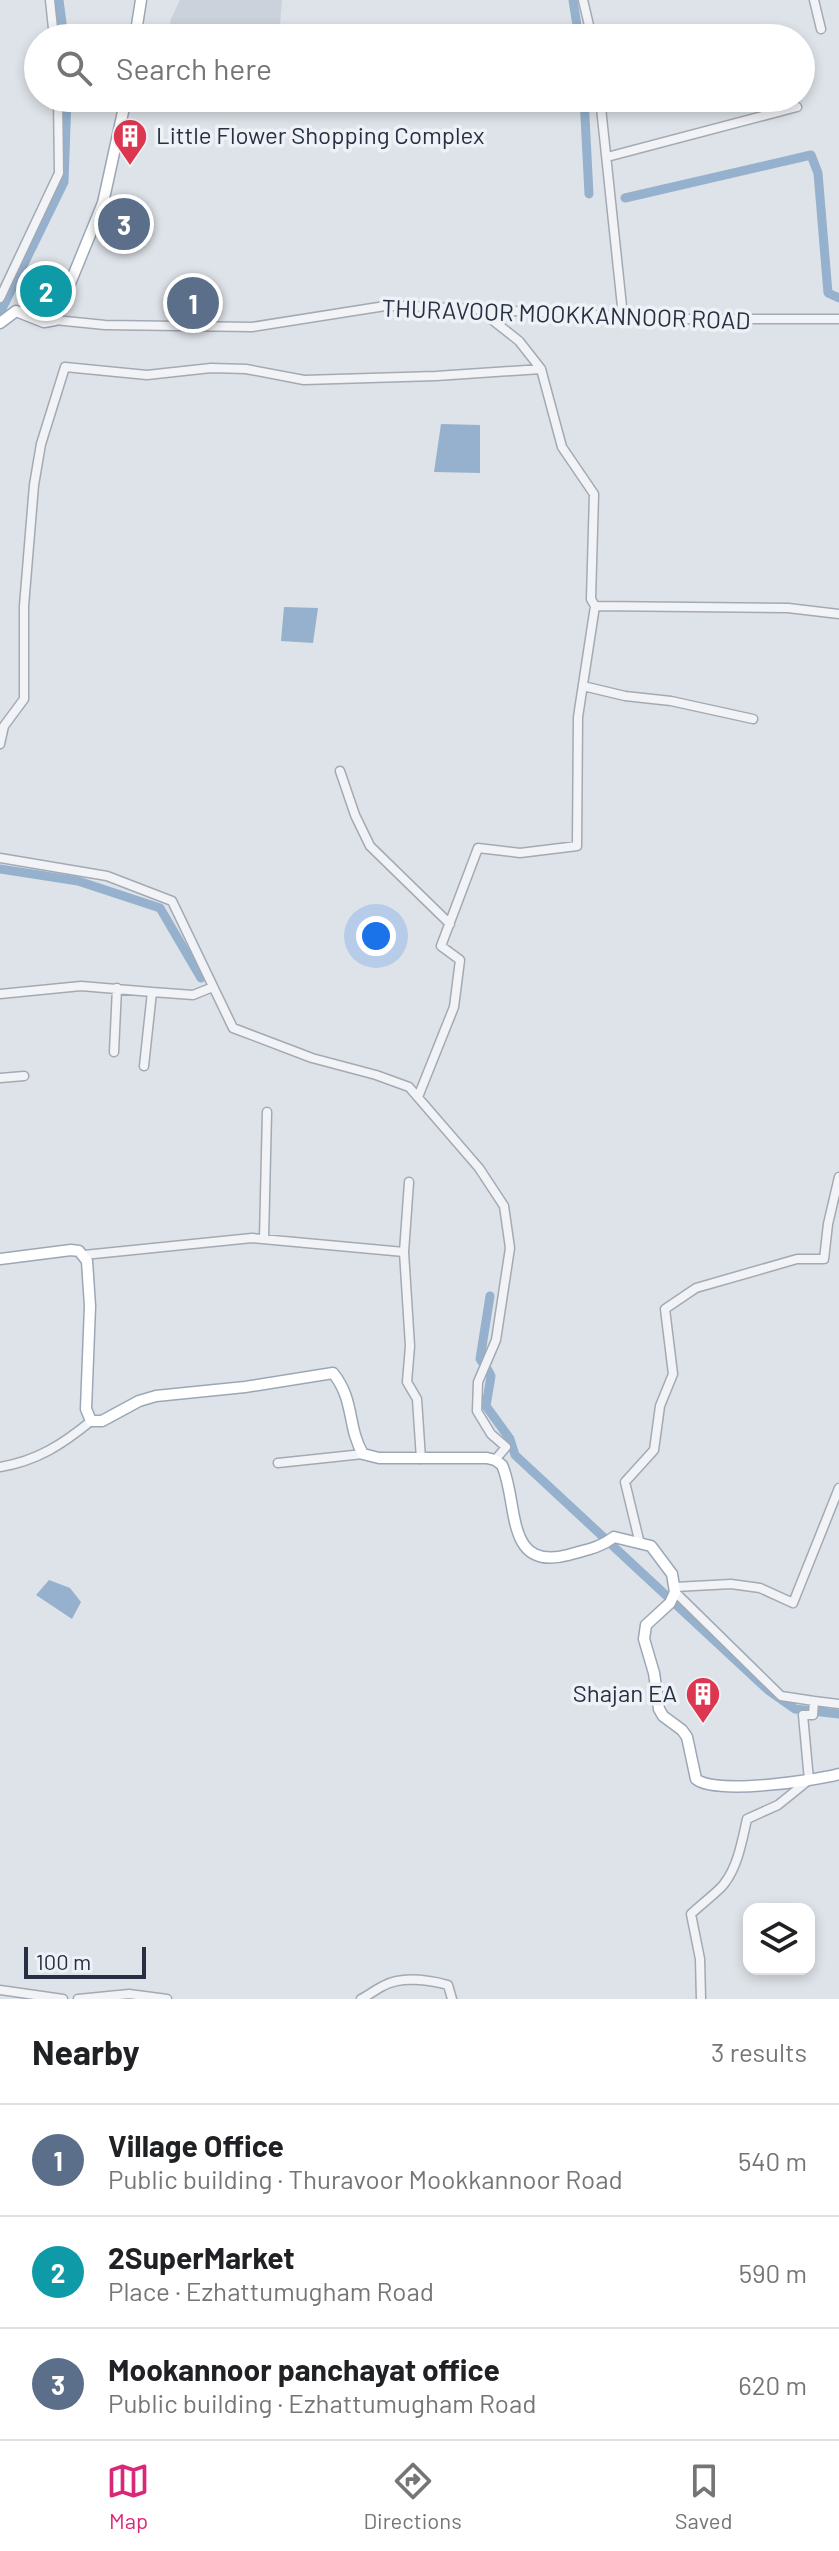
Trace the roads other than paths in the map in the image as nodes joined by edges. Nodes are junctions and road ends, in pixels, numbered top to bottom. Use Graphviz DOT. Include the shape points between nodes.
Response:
graph roads {
  1 [pos="50,0"];
  2 [pos="141,0"];
  3 [pos="583,0"];
  4 [pos="814,0"];
  5 [pos="53,24"];
  6 [pos="137,24"];
  7 [pos="589,24"];
  8 [pos="821,29"];
  9 [pos="58,112"];
  10 [pos="123,112"];
  11 [pos="601,112"];
  12 [pos="778,112"];
  13 [pos="607,157"];
  14 [pos="0,298"];
  15 [pos="481,310"];
  16 [pos="623,316"];
  17 [pos="839,319"];
  18 [pos="55,320"];
  19 [pos="0,323"];
  20 [pos="541,369"];
  21 [pos="595,606"];
  22 [pos="839,614"];
  23 [pos="583,686"];
  24 [pos="753,719"];
  25 [pos="0,744"];
  26 [pos="340,771"];
  27 [pos="0,858"];
  28 [pos="450,924"];
  29 [pos="213,987"];
  30 [pos="117,988"];
  31 [pos="152,992"];
  32 [pos="0,994"];
  33 [pos="114,1052"];
  34 [pos="144,1066"];
  35 [pos="24,1076"];
  36 [pos="0,1078"];
  37 [pos="418,1097"];
  38 [pos="267,1112"];
  39 [pos="839,1177"];
  40 [pos="409,1182"];
  41 [pos="264,1239"];
  42 [pos="404,1252"];
  43 [pos="84,1255"];
  44 [pos="0,1259"];
  45 [pos="91,1421"];
  46 [pos="363,1454"];
  47 [pos="421,1459"];
  48 [pos="495,1460"];
  49 [pos="278,1463"];
  50 [pos="0,1467"];
  51 [pos="839,1488"];
  52 [pos="640,1544"];
  53 [pos="675,1589"];
  54 [pos="839,1704"];
  55 [pos="813,1706"];
  56 [pos="839,1774"];
  57 [pos="809,1780"];
  58 [pos="0,1990"];
  59 [pos="63,1999"];
  60 [pos="78,1999"];
  61 [pos="167,1999"];
  62 [pos="361,1999"];
  63 [pos="452,1999"];
  64 [pos="701,1999"];
  1 -- 5 [label="street"];
  2 -- 6 [label="main road"];
  3 -- 7 [label="street"];
  4 -- 8 [label="street"];
  9 -- 14 [label="street" via="59,173"];
  10 -- 18 [label="main road" via="103,203"];
  11 -- 13 [label="street"];
  12 -- 13 [label="street"];
  13 -- 16 [label="street"];
  15 -- 16 [label="street, THURAVOOR MOOKKANNOOR ROAD"];
  15 -- 18 [label="street, THURAVOOR MOOKKANNOOR ROAD" via="385,306 252,327"];
  15 -- 20 [label="street" via="519,341"];
  16 -- 17 [label="street, THURAVOOR MOOKKANNOOR ROAD"];
  18 -- 19 [label="main road" via="44,322 16,311"];
  20 -- 21 [label="street" via="562,447 594,494"];
  20 -- 25 [label="street" via="304,380 246,369 147,375 65,367 34,485 24,606 24,699 4,726"];
  21 -- 22 [label="street" via="788,608"];
  21 -- 23 [label="street"];
  23 -- 24 [label="street"];
  23 -- 28 [label="street" via="577,846 520,853 478,848"];
  26 -- 28 [label="street" via="370,846"];
  27 -- 29 [label="street" via="107,876 172,901"];
  28 -- 37 [label="street" via="441,946 460,960 454,1007"];
  29 -- 31 [label="street" via="193,995"];
  29 -- 37 [label="street" via="233,1028 409,1087"];
  30 -- 31 [label="street"];
  30 -- 32 [label="street"];
  30 -- 33 [label="street"];
  31 -- 34 [label="street"];
  35 -- 36 [label="street"];
  37 -- 48 [label="street" via="504,1206 510,1248 496,1340 478,1382 477,1411 506,1447"];
  38 -- 41 [label="street"];
  39 -- 52 [label="street" via="824,1259 797,1259 736,1275 696,1288 665,1309 673,1374 660,1406 654,1450 625,1482"];
  40 -- 42 [label="street"];
  41 -- 42 [label="street"];
  41 -- 43 [label="street"];
  42 -- 47 [label="street" via="407,1382 417,1399"];
  43 -- 44 [label="main road" via="71,1250"];
  43 -- 45 [label="main road" via="90,1306 86,1409"];
  45 -- 46 [label="main road" via="156,1396 333,1373 349,1399 355,1440"];
  45 -- 50 [label="street" via="36,1458"];
  46 -- 47 [label="main road"];
  46 -- 49 [label="street"];
  47 -- 48 [label="main road"];
  48 -- 52 [label="main road" via="504,1471 520,1540 542,1558 602,1546 614,1537"];
  51 -- 53 [label="street" via="793,1603 760,1588 731,1584"];
  52 -- 53 [label="main road" via="651,1546 659,1556"];
  53 -- 55 [label="street" via="781,1696"];
  53 -- 57 [label="main road" via="670,1603 646,1625 644,1639 659,1709 687,1737 693,1774 708,1785"];
  54 -- 55 [label="street"];
  55 -- 57 [label="street" via="813,1715 803,1715"];
  56 -- 57 [label="main road"];
  57 -- 64 [label="street" via="778,1805 747,1819 737,1861 723,1887 691,1914"];
  58 -- 59 [label="street"];
  60 -- 61 [label="street" via="129,1994"];
  62 -- 63 [label="street" via="398,1981 448,1985"];
}
